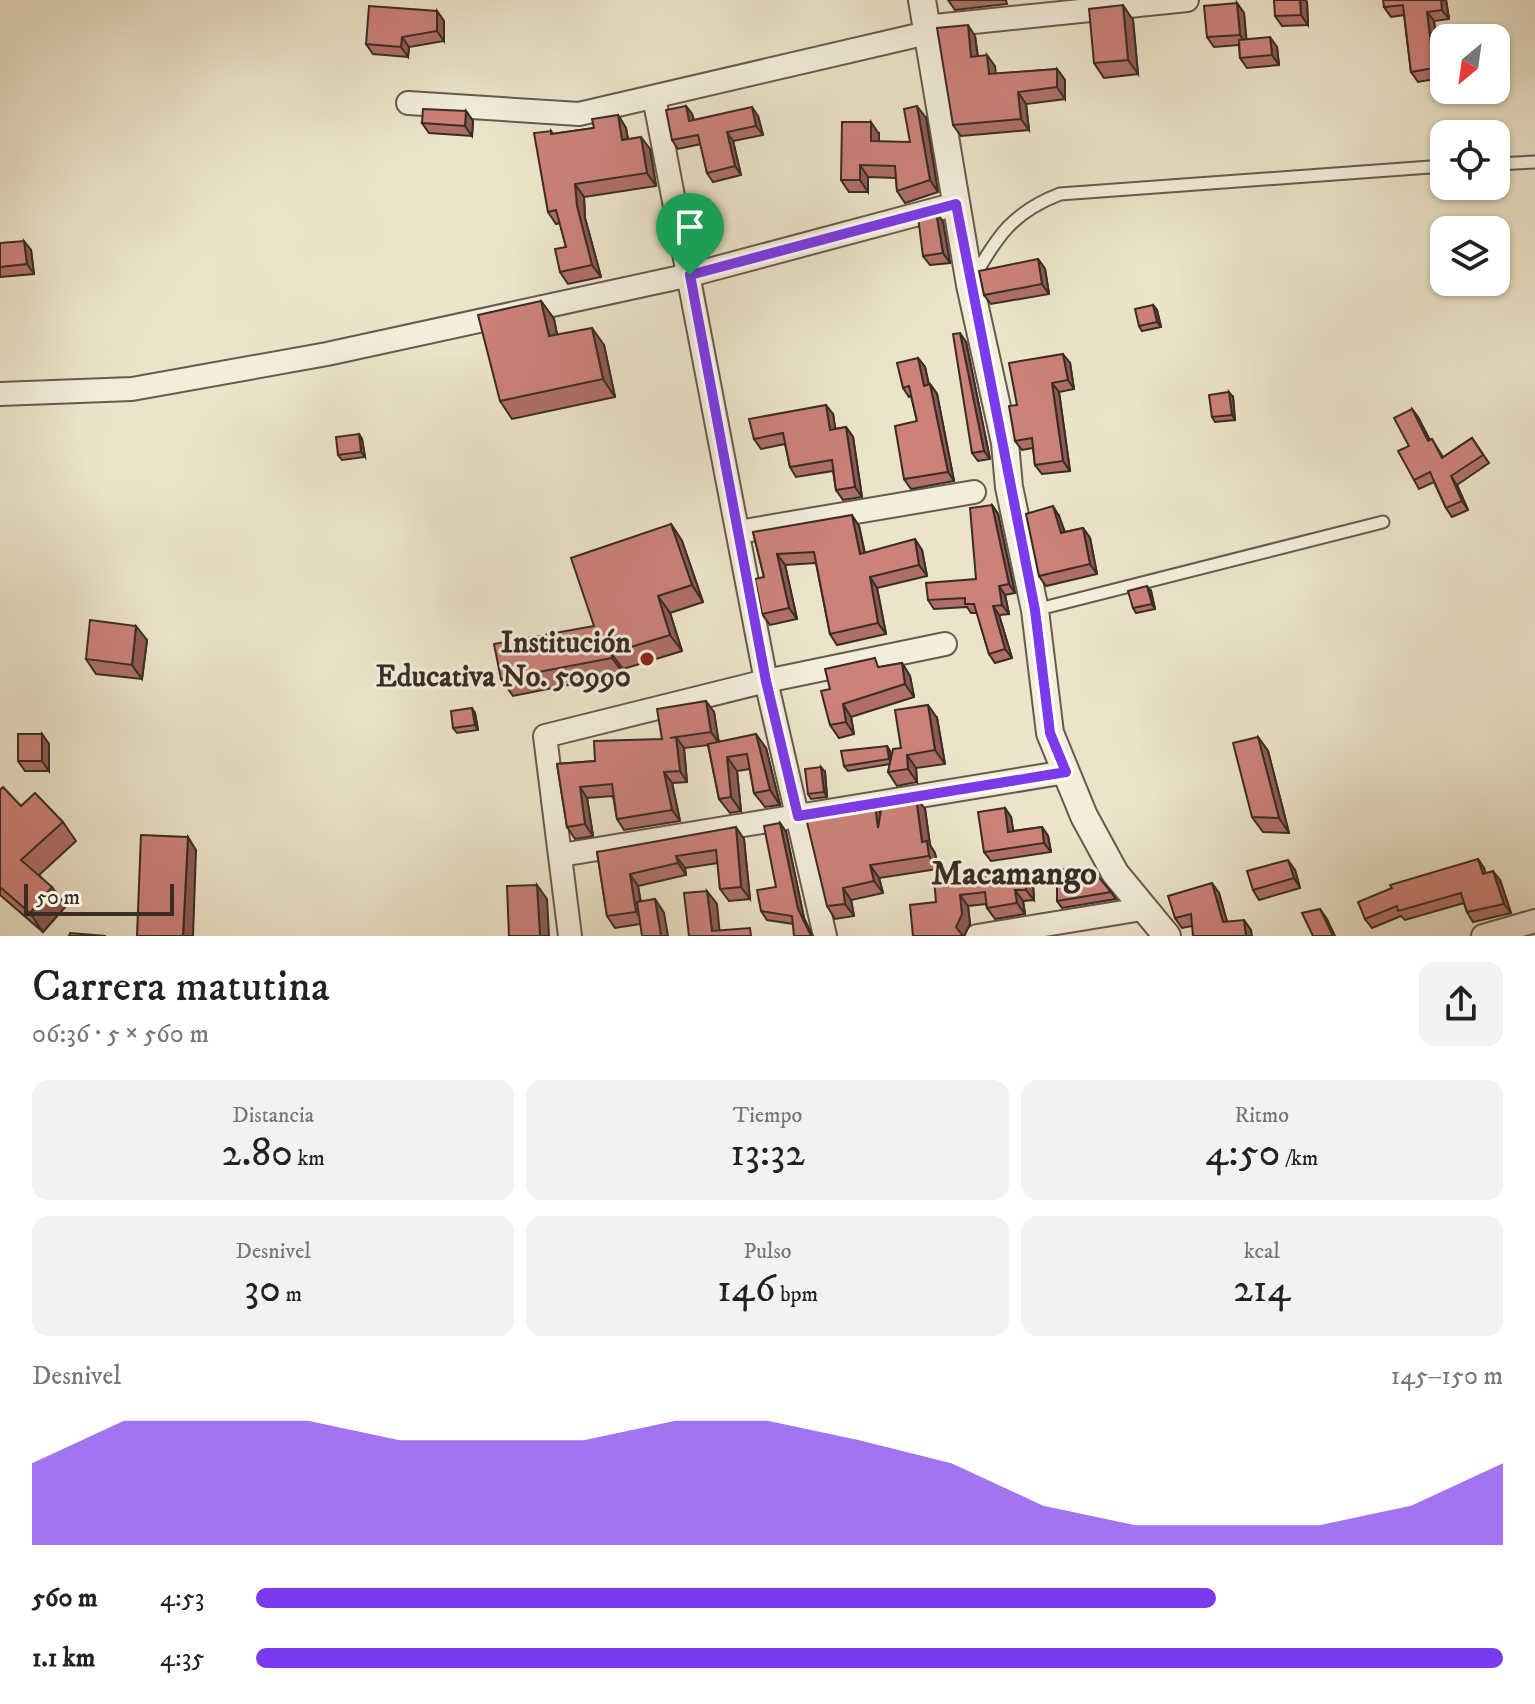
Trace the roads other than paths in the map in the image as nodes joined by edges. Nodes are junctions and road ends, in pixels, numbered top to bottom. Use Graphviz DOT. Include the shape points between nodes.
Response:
graph roads {
  1 [pos="922,0"];
  2 [pos="1187,0"];
  3 [pos="926,30"];
  4 [pos="654,97"];
  5 [pos="408,103"];
  6 [pos="1535,162"];
  7 [pos="1510,163"];
  8 [pos="1430,167"];
  9 [pos="956,204"];
  10 [pos="690,275"];
  11 [pos="970,285"];
  12 [pos="0,394"];
  13 [pos="974,492"];
  14 [pos="1383,522"];
  15 [pos="738,532"];
  16 [pos="1035,610"];
  17 [pos="945,644"];
  18 [pos="766,681"];
  19 [pos="1066,772"];
  20 [pos="798,816"];
  21 [pos="561,855"];
  22 [pos="1142,909"];
  23 [pos="1535,921"];
  24 [pos="570,936"];
  25 [pos="825,936"];
  26 [pos="977,936"];
  27 [pos="1167,936"];
  28 [pos="1483,936"];
  1 -- 3 [label="street"];
  2 -- 3 [label="street"];
  3 -- 4 [label="street"];
  3 -- 9 [label="street"];
  4 -- 5 [label="street" via="579,114"];
  4 -- 10 [label="street"];
  6 -- 7 [label="lane"];
  8 -- 11 [label="lane" via="1060,194 1031,205 1007,225"];
  9 -- 10 [label="street"];
  9 -- 11 [label="street"];
  10 -- 12 [label="street" via="327,354 132,389"];
  10 -- 15 [label="street"];
  11 -- 16 [label="street"];
  13 -- 15 [label="street"];
  14 -- 16 [label="lane"];
  15 -- 18 [label="street"];
  16 -- 19 [label="street" via="1050,733"];
  17 -- 18 [label="street"];
  18 -- 20 [label="street"];
  18 -- 21 [label="street" via="545,736"];
  19 -- 20 [label="street"];
  19 -- 22 [label="street" via="1115,873"];
  20 -- 21 [label="street"];
  20 -- 25 [label="street"];
  21 -- 24 [label="street"];
  22 -- 26 [label="street"];
  22 -- 27 [label="street"];
  23 -- 28 [label="street"];
}
